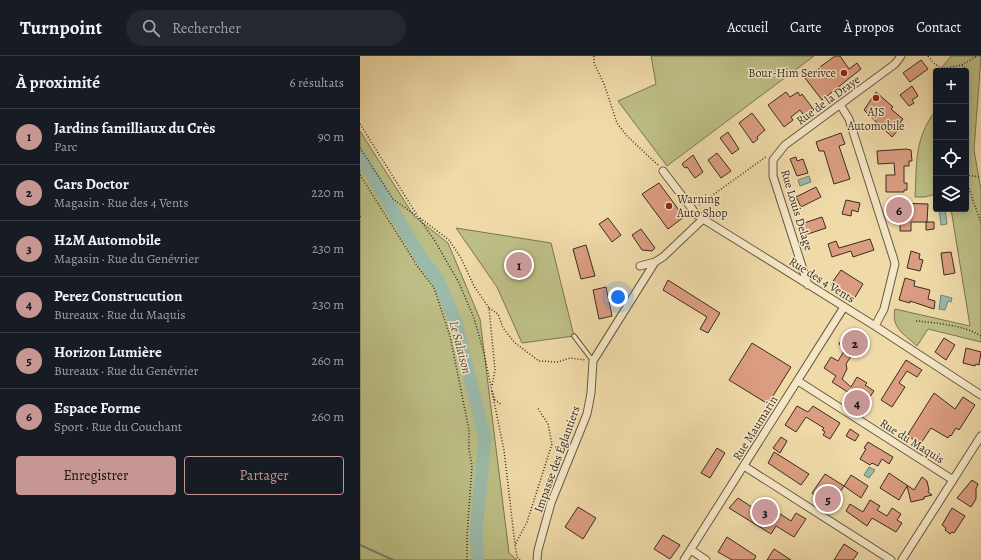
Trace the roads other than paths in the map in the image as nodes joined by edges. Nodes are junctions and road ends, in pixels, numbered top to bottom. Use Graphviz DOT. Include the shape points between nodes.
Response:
graph roads {
  1 [pos="901,56"];
  2 [pos="841,106"];
  3 [pos="785,145"];
  4 [pos="663,171"];
  5 [pos="703,219"];
  6 [pos="655,262"];
  7 [pos="640,266"];
  8 [pos="808,284"];
  9 [pos="844,307"];
  10 [pos="875,326"];
  11 [pos="574,336"];
  12 [pos="593,360"];
  13 [pos="798,381"];
  14 [pos="981,395"];
  15 [pos="981,436"];
  16 [pos="744,466"];
  17 [pos="953,480"];
  18 [pos="691,550"];
  19 [pos="537,560"];
  20 [pos="684,560"];
  21 [pos="706,560"];
  22 [pos="891,560"];
  23 [pos="902,560"];
  1 -- 2 [label="street, Rue de la Draye" via="895,64"];
  2 -- 3 [label="street, Rue de la Draye"];
  2 -- 10 [label="street" via="848,119 895,264 884,309"];
  3 -- 8 [label="street, Rue Louis Delage" via="773,160 773,176"];
  4 -- 5 [label="street, Rue des 4 Vents"];
  5 -- 6 [label="street, Impasse des Églantiers"];
  5 -- 8 [label="street, Rue des 4 Vents"];
  6 -- 7 [label="street, Impasse des Églantiers"];
  6 -- 12 [label="street, Impasse des Églantiers"];
  8 -- 9 [label="street, Rue des 4 Vents"];
  9 -- 10 [label="street, Rue des 4 Vents"];
  9 -- 13 [label="street, Rue Maumarin"];
  10 -- 14 [label="street, Rue des 4 Vents"];
  11 -- 12 [label="lane"];
  12 -- 19 [label="street, Impasse des Églantiers" via="587,414 551,503"];
  13 -- 16 [label="street, Rue Maumarin"];
  13 -- 17 [label="street, Rue du Maquis"];
  15 -- 17 [label="street"];
  16 -- 18 [label="street, Rue Maumarin"];
  16 -- 22 [label="street"];
  17 -- 23 [label="street"];
  18 -- 20 [label="street, Rue Maumarin"];
  18 -- 21 [label="street"];
}
